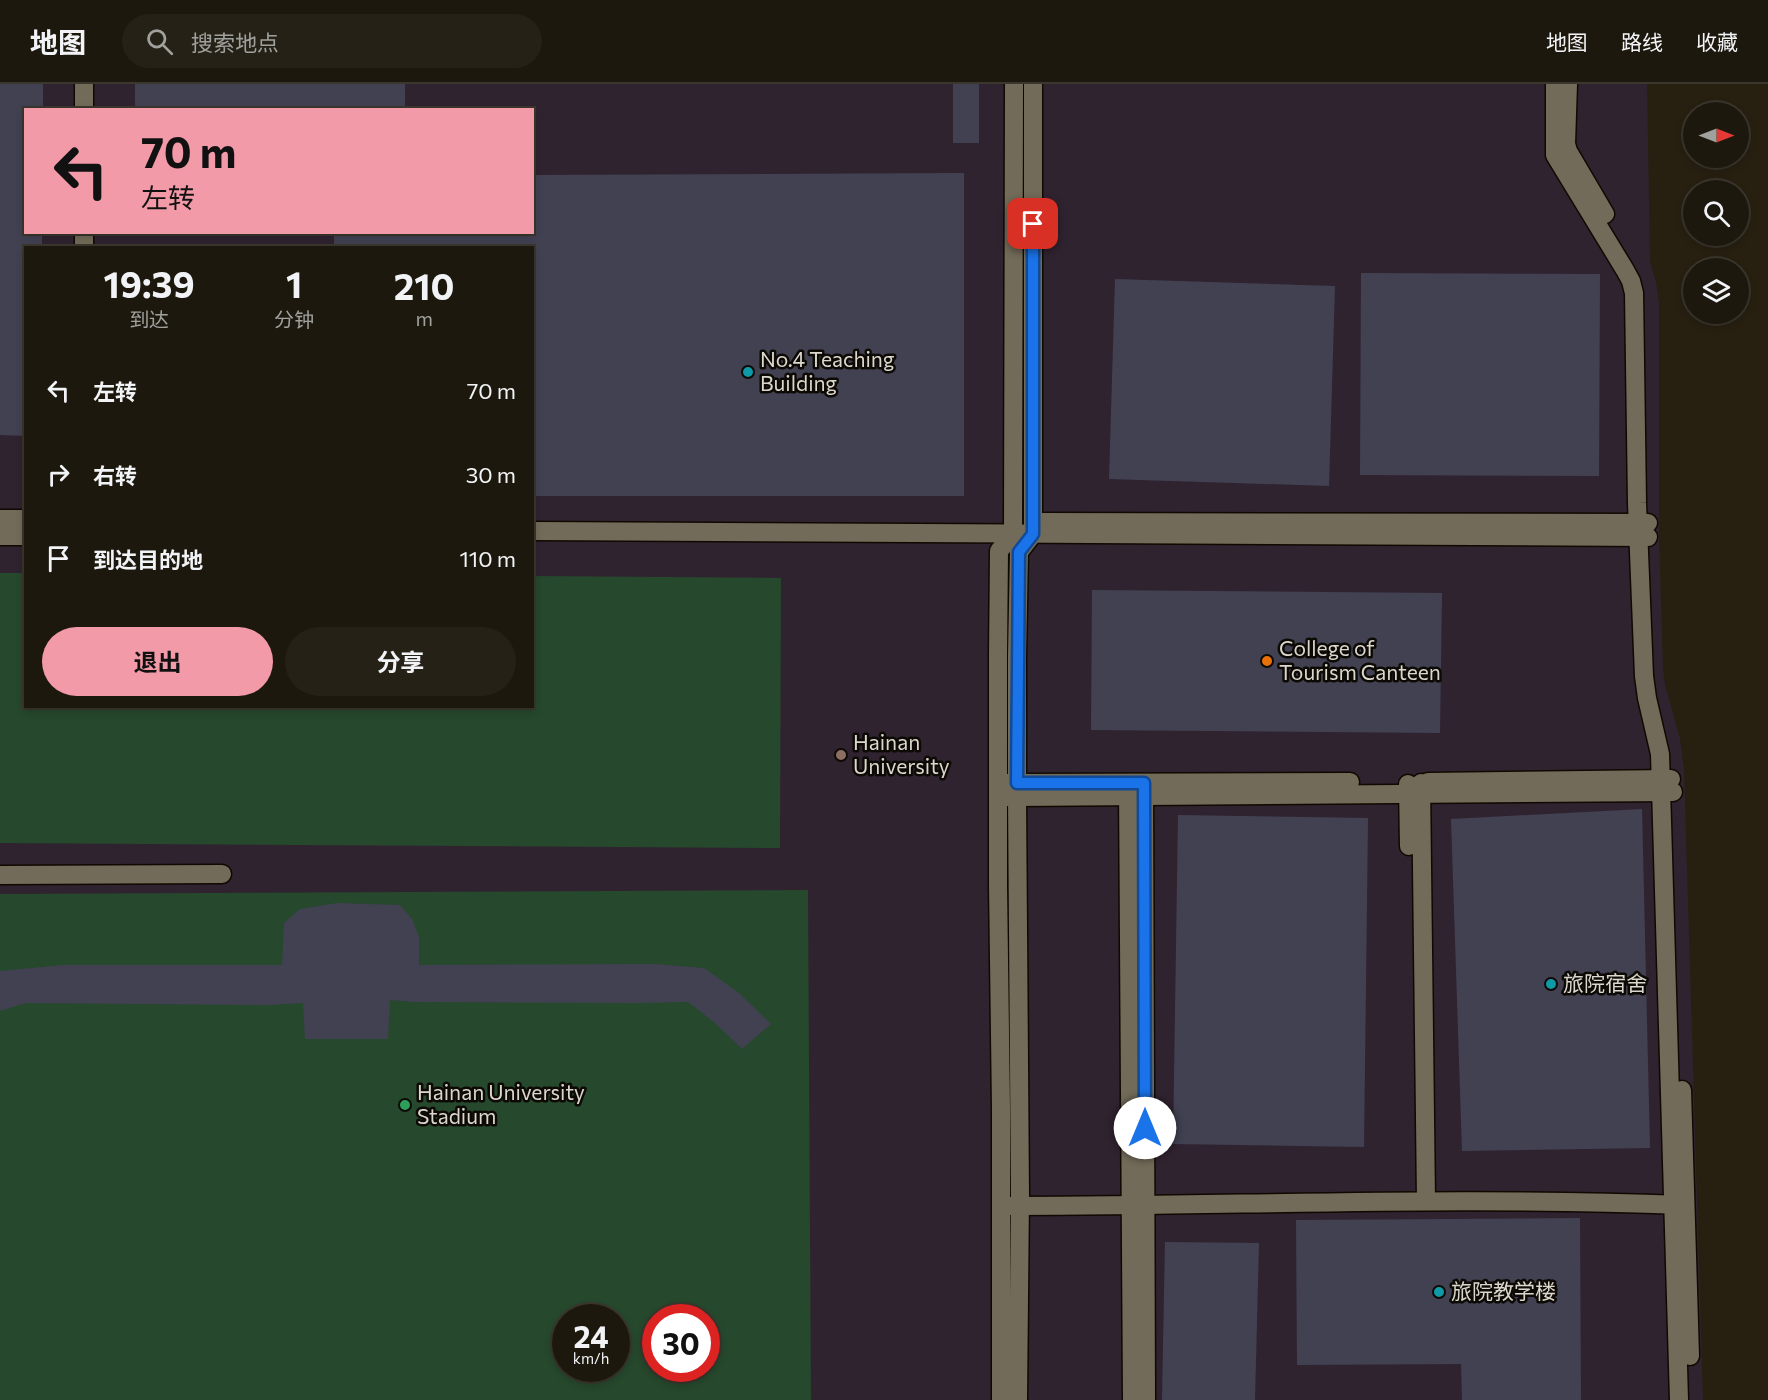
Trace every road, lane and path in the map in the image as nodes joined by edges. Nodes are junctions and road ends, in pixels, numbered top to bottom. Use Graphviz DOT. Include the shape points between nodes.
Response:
graph roads {
  1 [pos="84,84"];
  2 [pos="1014,84"];
  3 [pos="1033,84"];
  4 [pos="1555,84"];
  5 [pos="1568,84"];
  6 [pos="84,108"];
  7 [pos="0,519"];
  8 [pos="24,519"];
  9 [pos="534,519"];
  10 [pos="1013,528"];
  11 [pos="1033,528"];
  12 [pos="1643,530"];
  13 [pos="534,531"];
  14 [pos="0,536"];
  15 [pos="24,536"];
  16 [pos="1667,785"];
  17 [pos="1415,788"];
  18 [pos="997,790"];
  19 [pos="1017,790"];
  20 [pos="1136,790"];
  21 [pos="222,874"];
  22 [pos="0,875"];
  23 [pos="1420,1197"];
  24 [pos="1679,1199"];
  25 [pos="1138,1200"];
  26 [pos="1001,1201"];
  27 [pos="1020,1201"];
  28 [pos="1001,1400"];
  29 [pos="1018,1400"];
  30 [pos="1132,1400"];
  31 [pos="1146,1400"];
  32 [pos="1679,1400"];
  33 [pos="1691,1400"];
  1 -- 6 [label="street"];
  2 -- 10 [label="street"];
  3 -- 11 [label="street"];
  4 -- 12 [label="street" via="1555,155 1631,280 1634,293"];
  5 -- 12 [label="street" via="1568,151 1644,283"];
  7 -- 8 [label="street"];
  9 -- 10 [label="street" via="691,518"];
  10 -- 11 [label="street"];
  10 -- 13 [label="street"];
  10 -- 18 [label="street" via="999,551"];
  11 -- 12 [label="street"];
  11 -- 19 [label="street" via="1019,552"];
  12 -- 16 [label="street" via="1644,676"];
  14 -- 15 [label="street"];
  16 -- 17 [label="street"];
  16 -- 24 [label="street"];
  17 -- 20 [label="street"];
  17 -- 23 [label="street"];
  18 -- 19 [label="street"];
  18 -- 26 [label="street"];
  19 -- 20 [label="street"];
  19 -- 27 [label="street"];
  20 -- 25 [label="street"];
  21 -- 22 [label="street"];
  23 -- 24 [label="street" via="1625,1192"];
  23 -- 25 [label="street"];
  24 -- 32 [label="street"];
  24 -- 33 [label="street"];
  25 -- 27 [label="street"];
  25 -- 30 [label="street"];
  25 -- 31 [label="street"];
  26 -- 27 [label="street"];
  26 -- 28 [label="street"];
  27 -- 29 [label="street"];
}
